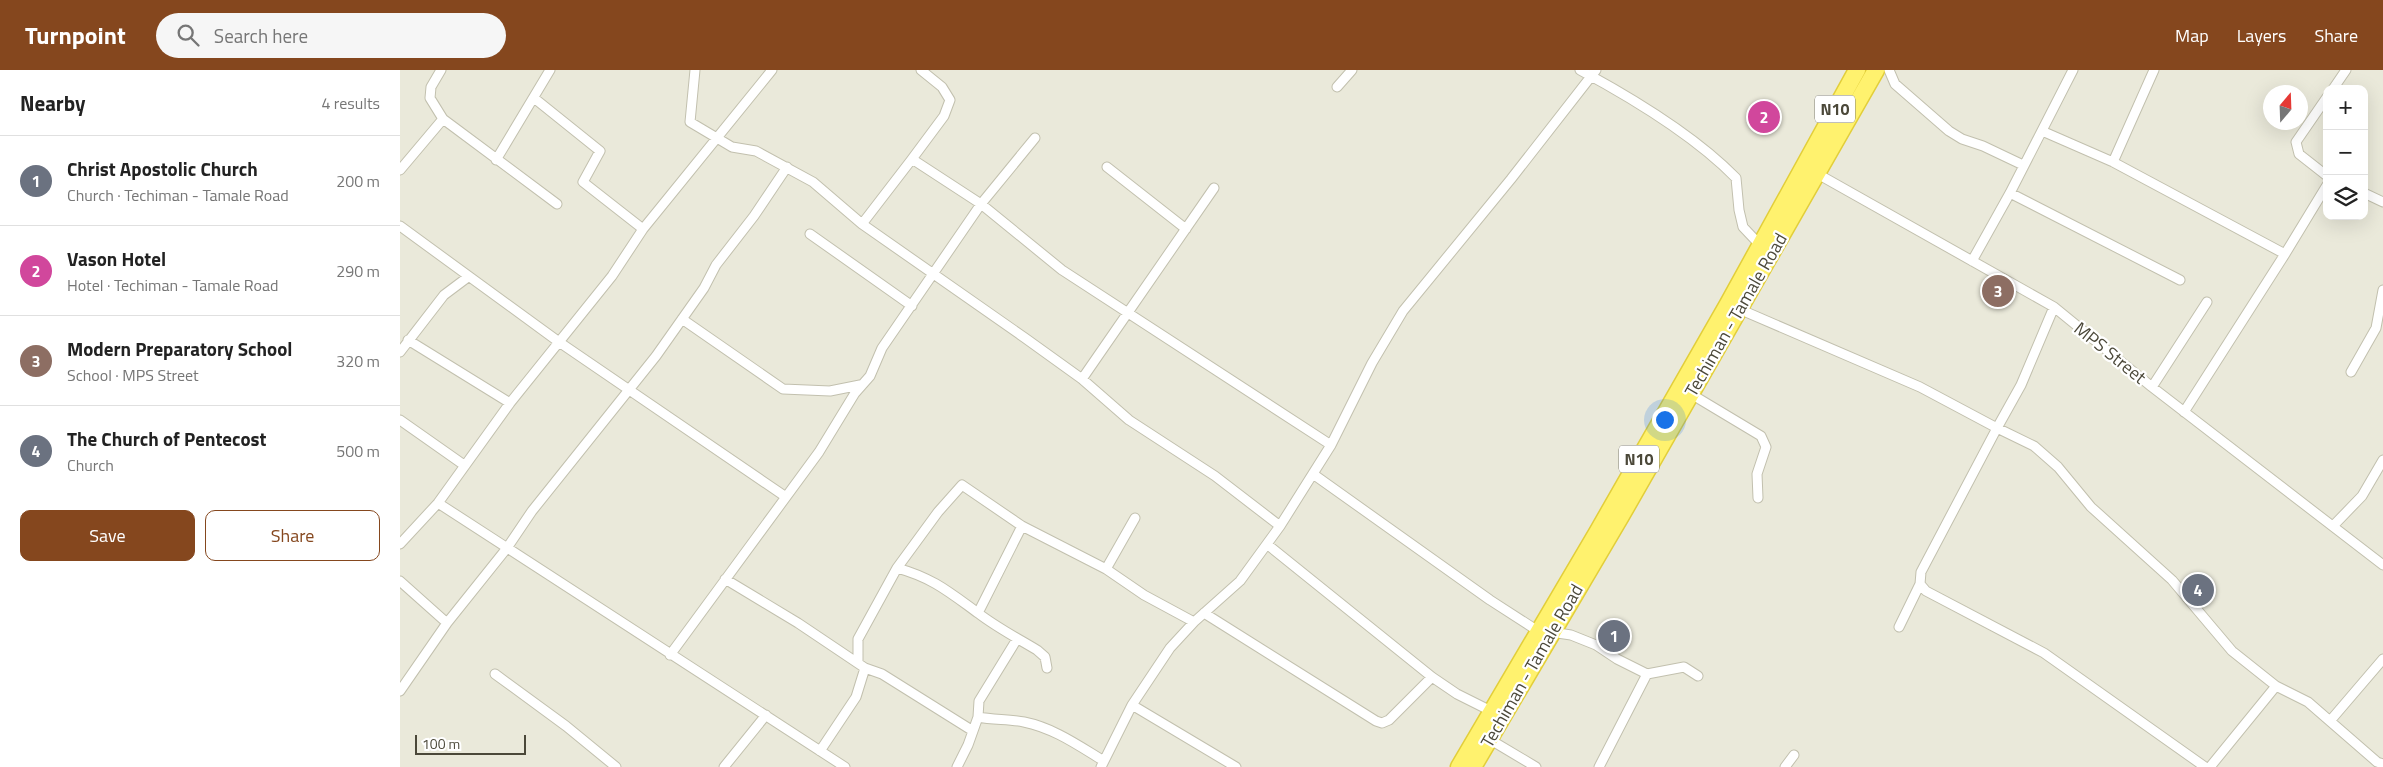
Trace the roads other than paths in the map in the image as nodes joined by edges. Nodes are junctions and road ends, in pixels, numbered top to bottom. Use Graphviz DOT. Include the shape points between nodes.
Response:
graph roads {
  1 [pos="442,70"];
  2 [pos="550,70"];
  3 [pos="695,70"];
  4 [pos="772,70"];
  5 [pos="921,70"];
  6 [pos="1352,70"];
  7 [pos="1580,70"];
  8 [pos="1857,70"];
  9 [pos="1876,70"];
  10 [pos="1889,70"];
  11 [pos="2073,70"];
  12 [pos="2154,70"];
  13 [pos="2160,70"];
  14 [pos="2164,70"];
  15 [pos="2346,70"];
  16 [pos="1594,73"];
  17 [pos="2336,85"];
  18 [pos="1337,87"];
  19 [pos="534,98"];
  20 [pos="2323,103"];
  21 [pos="443,119"];
  22 [pos="2042,131"];
  23 [pos="715,138"];
  24 [pos="1035,138"];
  25 [pos="912,159"];
  26 [pos="496,160"];
  27 [pos="2113,162"];
  28 [pos="2024,165"];
  29 [pos="786,167"];
  30 [pos="1107,167"];
  31 [pos="400,170"];
  32 [pos="1816,173"];
  33 [pos="2326,175"];
  34 [pos="1214,188"];
  35 [pos="2323,192"];
  36 [pos="2010,193"];
  37 [pos="2368,195"];
  38 [pos="2383,202"];
  39 [pos="557,204"];
  40 [pos="981,204"];
  41 [pos="862,224"];
  42 [pos="400,226"];
  43 [pos="643,229"];
  44 [pos="1186,229"];
  45 [pos="810,234"];
  46 [pos="1760,245"];
  47 [pos="2285,254"];
  48 [pos="1972,261"];
  49 [pos="933,274"];
  50 [pos="468,277"];
  51 [pos="2180,280"];
  52 [pos="2383,290"];
  53 [pos="2207,302"];
  54 [pos="912,306"];
  55 [pos="2054,307"];
  56 [pos="1739,309"];
  57 [pos="1129,314"];
  58 [pos="682,319"];
  59 [pos="408,340"];
  60 [pos="559,342"];
  61 [pos="400,352"];
  62 [pos="2351,372"];
  63 [pos="1082,380"];
  64 [pos="860,385"];
  65 [pos="2152,387"];
  66 [pos="629,389"];
  67 [pos="1691,394"];
  68 [pos="510,403"];
  69 [pos="2184,412"];
  70 [pos="400,420"];
  71 [pos="1998,428"];
  72 [pos="1331,445"];
  73 [pos="2383,460"];
  74 [pos="464,465"];
  75 [pos="1313,474"];
  76 [pos="786,497"];
  77 [pos="1758,498"];
  78 [pos="438,504"];
  79 [pos="1135,518"];
  80 [pos="1022,526"];
  81 [pos="1280,526"];
  82 [pos="2333,526"];
  83 [pos="400,544"];
  84 [pos="1268,545"];
  85 [pos="507,548"];
  86 [pos="2383,565"];
  87 [pos="897,568"];
  88 [pos="1106,569"];
  89 [pos="726,579"];
  90 [pos="400,581"];
  91 [pos="1920,584"];
  92 [pos="1204,613"];
  93 [pos="978,614"];
  94 [pos="1194,622"];
  95 [pos="447,623"];
  96 [pos="1899,627"];
  97 [pos="1544,632"];
  98 [pos="1017,638"];
  99 [pos="670,655"];
  100 [pos="2383,659"];
  101 [pos="862,666"];
  102 [pos="1047,668"];
  103 [pos="495,674"];
  104 [pos="1647,674"];
  105 [pos="1698,676"];
  106 [pos="1432,677"];
  107 [pos="2276,686"];
  108 [pos="400,689"];
  109 [pos="1132,705"];
  110 [pos="1491,712"];
  111 [pos="766,715"];
  112 [pos="978,717"];
  113 [pos="2330,721"];
  114 [pos="974,730"];
  115 [pos="1489,739"];
  116 [pos="820,751"];
  117 [pos="1794,756"];
  118 [pos="1102,764"];
  119 [pos="2383,764"];
  120 [pos="616,767"];
  121 [pos="724,767"];
  122 [pos="844,767"];
  123 [pos="956,767"];
  124 [pos="1236,767"];
  125 [pos="1459,767"];
  126 [pos="1473,767"];
  127 [pos="1536,767"];
  128 [pos="1599,767"];
  129 [pos="1786,767"];
  130 [pos="2205,767"];
  131 [pos="2210,767"];
  1 -- 21 [label="street" via="431,87 430,98"];
  2 -- 19 [label="street"];
  3 -- 23 [label="street" via="690,122"];
  4 -- 23 [label="street"];
  5 -- 25 [label="street" via="942,87 950,100 944,116"];
  6 -- 18 [label="street"];
  7 -- 16 [label="street"];
  8 -- 46 [label="highway, Techiman - Tamale Road / N10"];
  9 -- 32 [label="highway, Techiman - Tamale Road / N10"];
  10 -- 28 [label="street" via="1895,84 1949,131"];
  11 -- 22 [label="street"];
  12 -- 27 [label="street"];
  13 -- 14 [label="street"];
  15 -- 17 [label="street"];
  16 -- 46 [label="street" via="1705,150 1736,178 1743,227"];
  16 -- 72 [label="street" via="1404,311 1372,364"];
  19 -- 26 [label="street"];
  19 -- 43 [label="street" via="600,151 583,182"];
  20 -- 33 [label="street" via="2296,142 2299,154"];
  21 -- 26 [label="street"];
  21 -- 31 [label="street"];
  22 -- 27 [label="street"];
  22 -- 28 [label="street"];
  23 -- 29 [label="street" via="732,147 756,151"];
  23 -- 43 [label="street"];
  24 -- 40 [label="street"];
  25 -- 40 [label="street"];
  25 -- 41 [label="street"];
  26 -- 39 [label="street"];
  27 -- 47 [label="street"];
  28 -- 36 [label="street"];
  29 -- 41 [label="street" via="813,182"];
  29 -- 58 [label="street"];
  30 -- 44 [label="street"];
  32 -- 48 [label="street, MPS Street"];
  32 -- 56 [label="highway, Techiman - Tamale Road / N10"];
  34 -- 44 [label="street"];
  35 -- 47 [label="street"];
  36 -- 48 [label="street"];
  36 -- 51 [label="street"];
  37 -- 38 [label="street"];
  40 -- 49 [label="street"];
  40 -- 57 [label="street" via="1062,270"];
  41 -- 49 [label="street"];
  42 -- 50 [label="street"];
  43 -- 60 [label="street" via="612,276"];
  44 -- 57 [label="street"];
  45 -- 54 [label="street"];
  46 -- 97 [label="highway, Techiman - Tamale Road / N10"];
  47 -- 69 [label="street"];
  48 -- 55 [label="street, MPS Street"];
  49 -- 54 [label="street"];
  49 -- 63 [label="street"];
  50 -- 59 [label="street" via="444,295"];
  50 -- 60 [label="street"];
  52 -- 62 [label="street" via="2376,328"];
  53 -- 65 [label="street"];
  54 -- 64 [label="street" via="882,348 870,376"];
  55 -- 65 [label="street, MPS Street"];
  55 -- 71 [label="street" via="2021,385"];
  56 -- 67 [label="highway, Techiman - Tamale Road / N10"];
  56 -- 71 [label="street" via="1920,387"];
  57 -- 63 [label="street"];
  57 -- 72 [label="street"];
  58 -- 64 [label="street" via="782,390 830,391"];
  58 -- 66 [label="street"];
  59 -- 61 [label="street"];
  59 -- 68 [label="street"];
  60 -- 66 [label="street"];
  60 -- 68 [label="street"];
  63 -- 81 [label="street" via="1129,420 1215,476"];
  64 -- 76 [label="street" via="819,452"];
  65 -- 69 [label="street, MPS Street"];
  66 -- 76 [label="street"];
  66 -- 85 [label="street" via="532,511"];
  67 -- 77 [label="street" via="1761,436 1766,446 1757,474"];
  67 -- 97 [label="highway, Techiman - Tamale Road / N10" via="1621,516"];
  68 -- 74 [label="street"];
  69 -- 82 [label="street, MPS Street"];
  70 -- 74 [label="street"];
  71 -- 91 [label="street" via="1921,572"];
  71 -- 107 [label="street" via="2034,446 2058,467 2092,507 2172,580 2232,651"];
  72 -- 75 [label="street"];
  73 -- 82 [label="street" via="2362,496"];
  74 -- 78 [label="street"];
  75 -- 81 [label="street"];
  75 -- 97 [label="street" via="1340,490 1490,600"];
  76 -- 89 [label="street"];
  78 -- 83 [label="street"];
  78 -- 85 [label="street"];
  79 -- 88 [label="street"];
  80 -- 87 [label="street" via="962,485"];
  80 -- 88 [label="street"];
  80 -- 93 [label="street"];
  81 -- 84 [label="street"];
  82 -- 86 [label="street, MPS Street"];
  84 -- 92 [label="street" via="1240,581"];
  84 -- 106 [label="street"];
  85 -- 95 [label="street"];
  85 -- 99 [label="street"];
  87 -- 93 [label="street" via="920,574 940,585"];
  87 -- 101 [label="street" via="858,639"];
  88 -- 94 [label="street" via="1144,595"];
  89 -- 99 [label="street"];
  89 -- 101 [label="street" via="798,622"];
  90 -- 95 [label="street"];
  91 -- 96 [label="street"];
  91 -- 130 [label="street" via="1926,592 2044,653"];
  92 -- 94 [label="street"];
  92 -- 106 [label="street" via="1376,722 1389,720"];
  93 -- 98 [label="street"];
  94 -- 109 [label="street" via="1170,648"];
  95 -- 108 [label="street"];
  97 -- 104 [label="street" via="1571,635 1596,645"];
  97 -- 110 [label="highway, Techiman - Tamale Road / N10"];
  97 -- 115 [label="highway, Techiman - Tamale Road / N10"];
  98 -- 102 [label="street" via="1045,657"];
  98 -- 112 [label="street" via="980,701"];
  99 -- 111 [label="street"];
  100 -- 113 [label="street"];
  101 -- 114 [label="street" via="882,674"];
  101 -- 116 [label="street" via="856,697"];
  103 -- 120 [label="street"];
  104 -- 105 [label="street" via="1684,667"];
  104 -- 128 [label="street"];
  106 -- 110 [label="street"];
  107 -- 113 [label="street" via="2308,702"];
  107 -- 131 [label="street"];
  109 -- 118 [label="street"];
  109 -- 124 [label="street"];
  110 -- 125 [label="highway, Techiman - Tamale Road / N10"];
  111 -- 116 [label="street"];
  111 -- 121 [label="street"];
  112 -- 114 [label="street"];
  112 -- 118 [label="street" via="1041,727 1067,739"];
  113 -- 119 [label="street"];
  114 -- 123 [label="street"];
  115 -- 126 [label="highway, Techiman - Tamale Road / N10"];
  115 -- 127 [label="street"];
  116 -- 122 [label="street"];
  117 -- 129 [label="street"];
}
